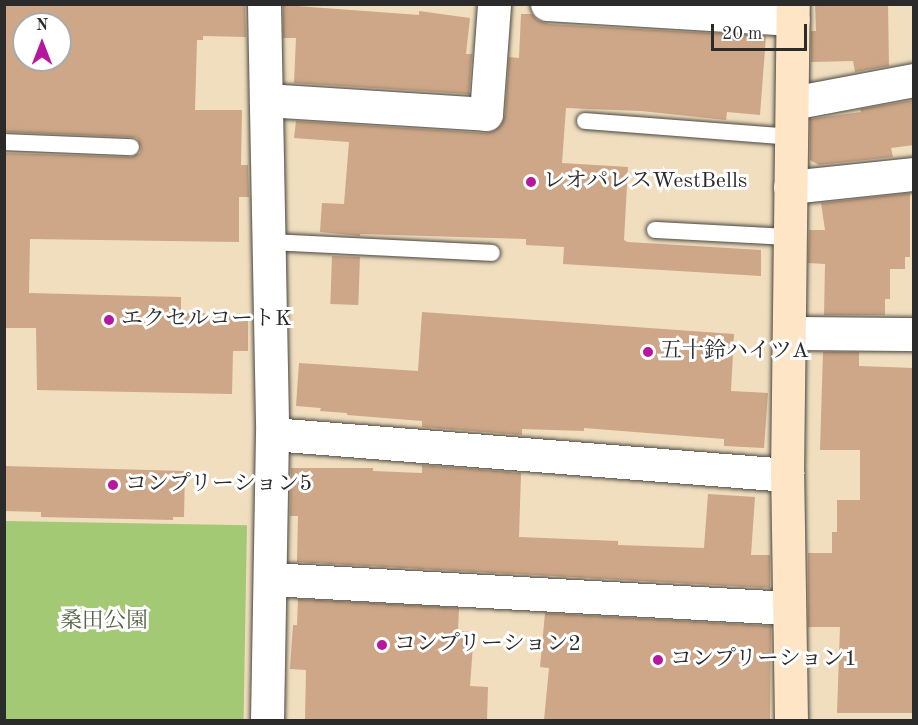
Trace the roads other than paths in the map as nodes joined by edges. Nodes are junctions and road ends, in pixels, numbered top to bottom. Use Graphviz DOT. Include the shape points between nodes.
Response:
graph roads {
  1 [pos="264,4"];
  2 [pos="494,4"];
  3 [pos="547,4"];
  4 [pos="793,12"];
  5 [pos="914,80"];
  6 [pos="266,100"];
  7 [pos="792,103"];
  8 [pos="585,121"];
  9 [pos="791,137"];
  10 [pos="4,142"];
  11 [pos="131,147"];
  12 [pos="914,174"];
  13 [pos="790,187"];
  14 [pos="655,230"];
  15 [pos="790,237"];
  16 [pos="268,242"];
  17 [pos="492,254"];
  18 [pos="789,333"];
  19 [pos="914,334"];
  20 [pos="272,434"];
  21 [pos="787,475"];
  22 [pos="270,579"];
  23 [pos="789,608"];
  24 [pos="267,720"];
  25 [pos="791,720"];
  1 -- 6 [label="street"];
  2 -- 6 [label="street" via="486,114"];
  3 -- 4 [label="street"];
  4 -- 7 [label="street"];
  5 -- 7 [label="street"];
  6 -- 16 [label="street"];
  7 -- 9 [label="street"];
  8 -- 9 [label="lane"];
  9 -- 13 [label="street"];
  10 -- 11 [label="lane"];
  12 -- 13 [label="street"];
  13 -- 15 [label="street"];
  14 -- 15 [label="lane"];
  15 -- 18 [label="street"];
  16 -- 17 [label="lane"];
  16 -- 20 [label="street"];
  18 -- 19 [label="street"];
  18 -- 21 [label="street"];
  20 -- 21 [label="street"];
  20 -- 22 [label="street"];
  21 -- 23 [label="street"];
  22 -- 23 [label="street"];
  22 -- 24 [label="street"];
  23 -- 25 [label="street"];
}
